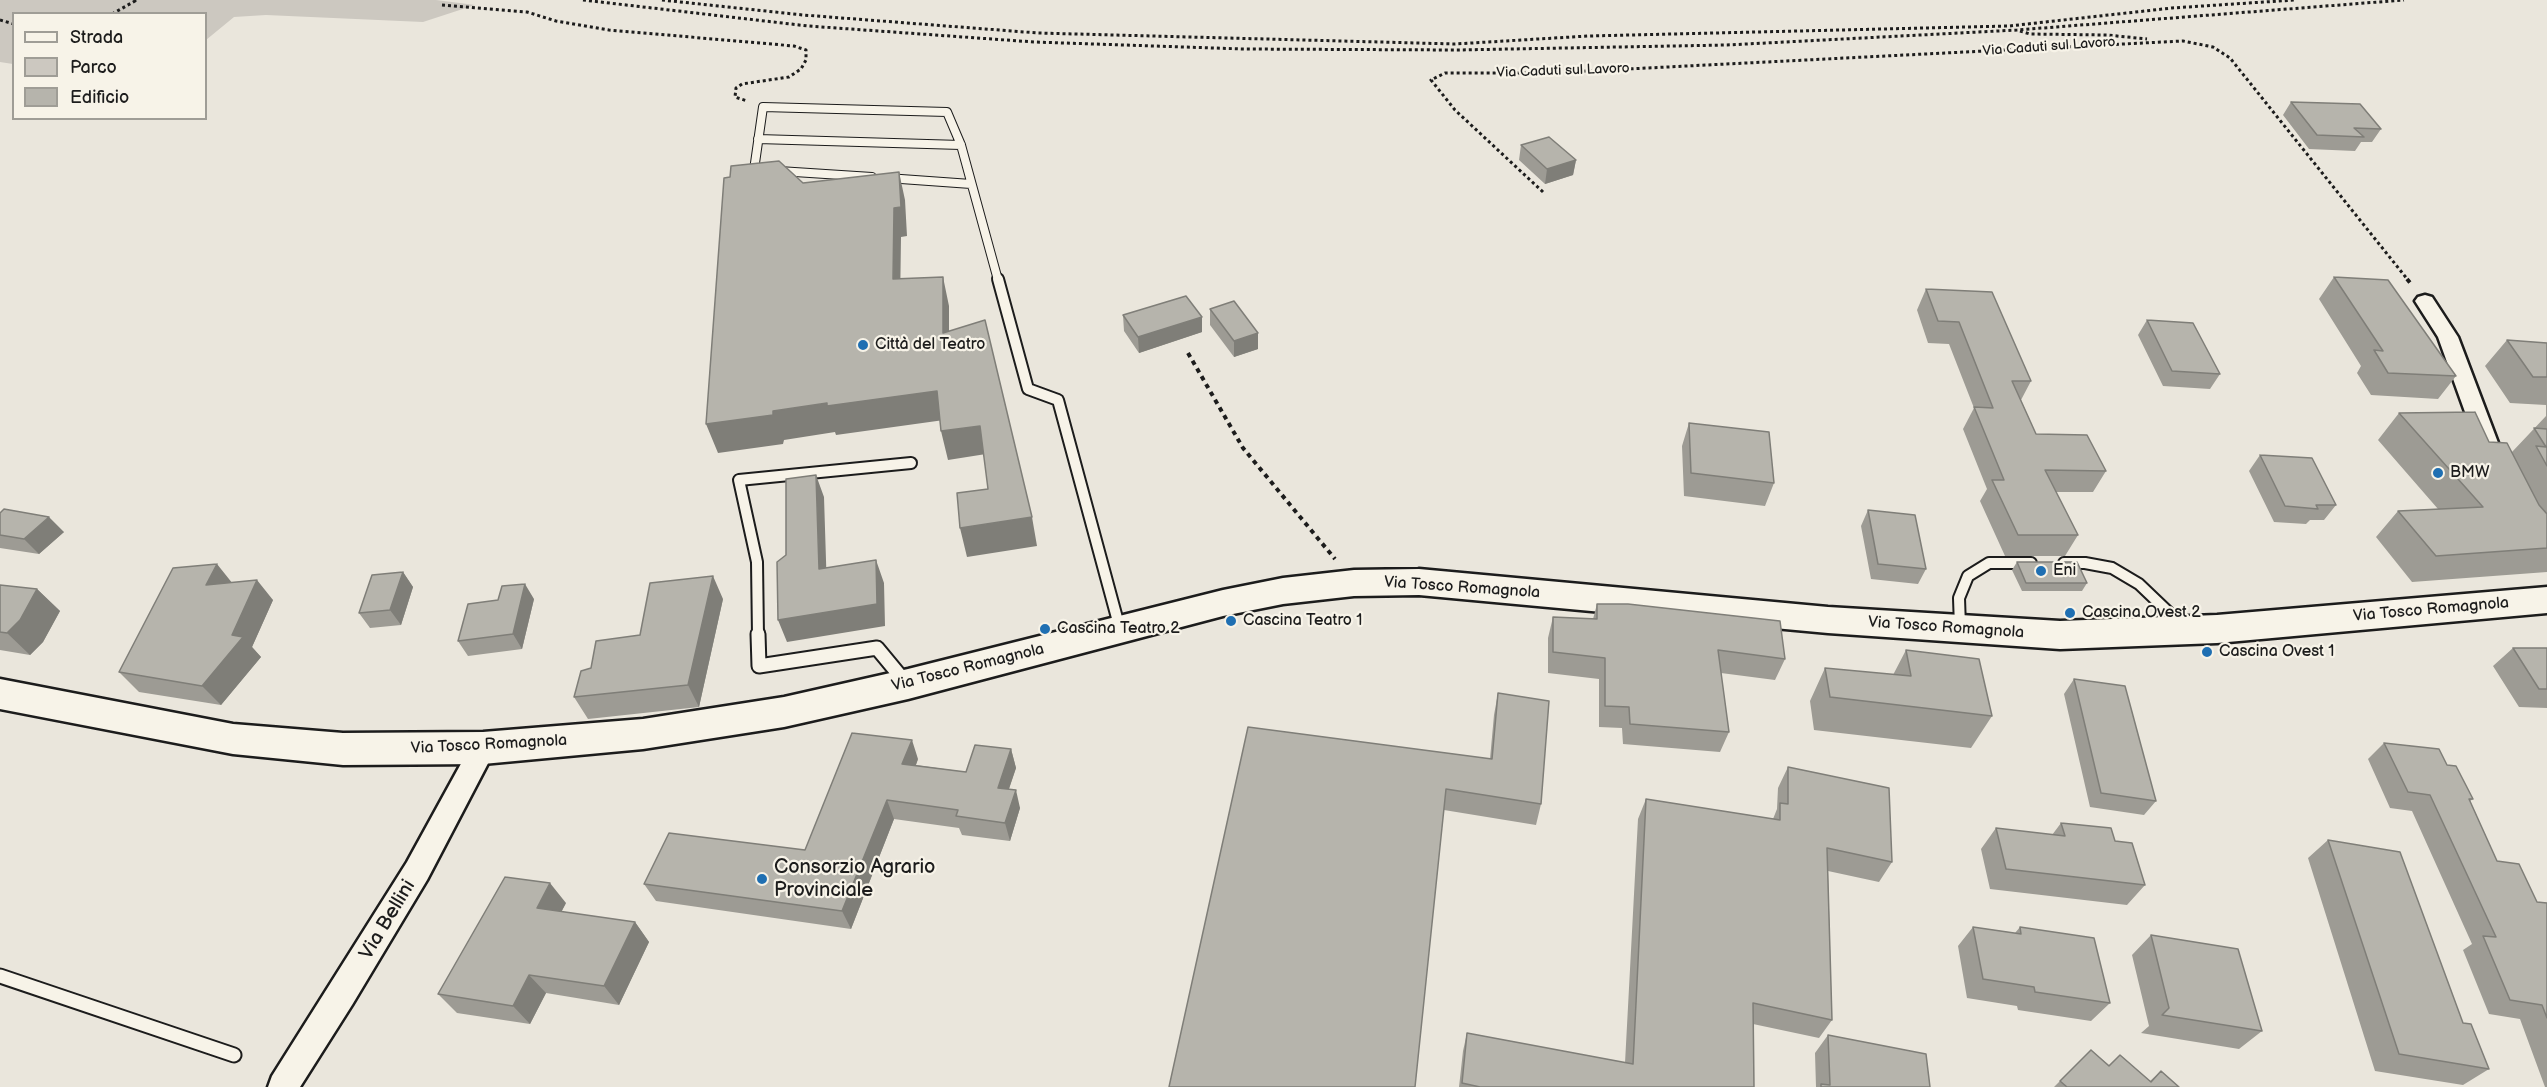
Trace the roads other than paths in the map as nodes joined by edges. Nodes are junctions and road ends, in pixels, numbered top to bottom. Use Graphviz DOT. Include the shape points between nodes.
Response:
graph roads {
  1 [pos="758,139"];
  2 [pos="961,145"];
  3 [pos="971,184"];
  4 [pos="2425,301"];
  5 [pos="910,463"];
  6 [pos="2495,465"];
  7 [pos="2547,600"];
  8 [pos="1120,629"];
  9 [pos="1960,630"];
  10 [pos="2186,630"];
  11 [pos="908,684"];
  12 [pos="0,694"];
  13 [pos="483,748"];
  14 [pos="0,976"];
  15 [pos="234,1054"];
  16 [pos="283,1087"];
  1 -- 2 [label="lane"];
  1 -- 2 [label="lane" via="763,107 947,112"];
  1 -- 3 [label="lane" via="754,170"];
  2 -- 3 [label="lane"];
  3 -- 8 [label="lane" via="1028,389 1058,400"];
  4 -- 6 [label="street" via="2448,337"];
  5 -- 11 [label="lane" via="739,480 757,562 759,666 877,648"];
  7 -- 10 [label="main road, Via Tosco Romagnola"];
  8 -- 9 [label="main road, Via Tosco Romagnola" via="1283,591 1354,583 1419,582"];
  8 -- 11 [label="main road, Via Tosco Romagnola"];
  9 -- 10 [label="main road, Via Tosco Romagnola" via="2060,635"];
  9 -- 10 [label="lane" via="1959,598 1968,576 1989,563 2085,563 2112,568 2139,584"];
  11 -- 13 [label="main road, Via Tosco Romagnola" via="715,724"];
  12 -- 13 [label="main road, Via Tosco Romagnola" via="279,744 343,749"];
  13 -- 16 [label="street, Via Bellini" via="417,871"];
  14 -- 15 [label="lane"];
}
